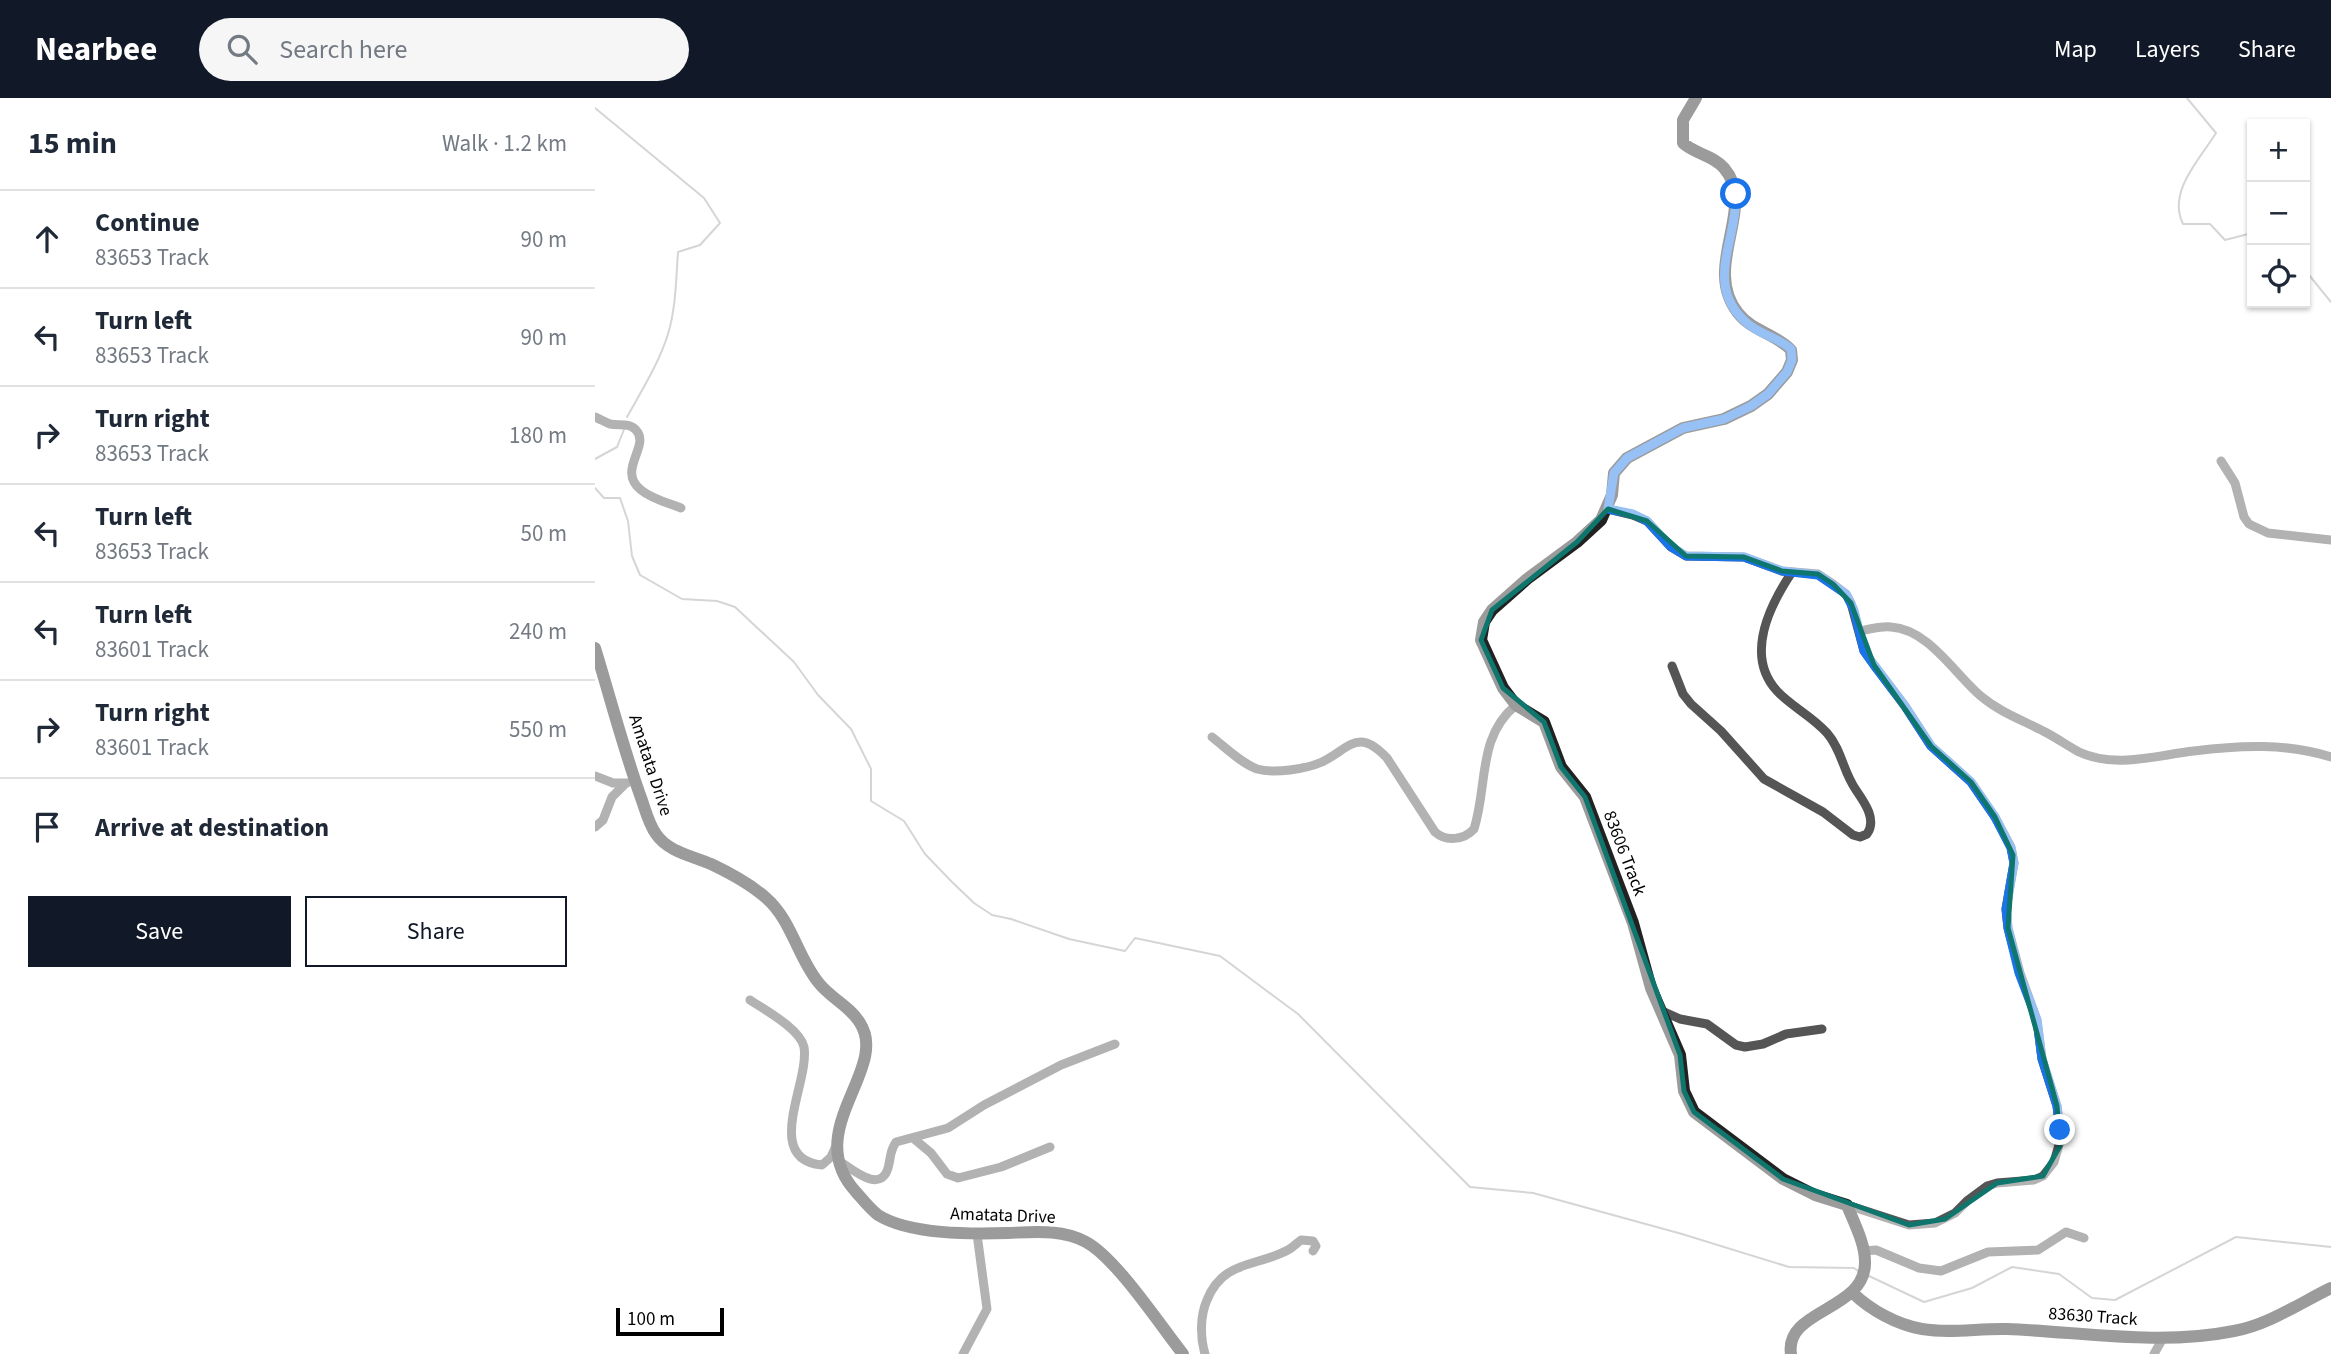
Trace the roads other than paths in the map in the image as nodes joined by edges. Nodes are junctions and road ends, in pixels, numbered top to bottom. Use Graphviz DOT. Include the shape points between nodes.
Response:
graph roads {
  1 [pos="1696,98"];
  2 [pos="595,416"];
  3 [pos="2221,461"];
  4 [pos="681,508"];
  5 [pos="1608,509"];
  6 [pos="2331,540"];
  7 [pos="1793,572"];
  8 [pos="1860,631"];
  9 [pos="595,648"];
  10 [pos="1672,666"];
  11 [pos="1516,705"];
  12 [pos="1212,737"];
  13 [pos="2331,757"];
  14 [pos="595,776"];
  15 [pos="629,782"];
  16 [pos="595,827"];
  17 [pos="750,1000"];
  18 [pos="1660,1010"];
  19 [pos="1822,1029"];
  20 [pos="1115,1044"];
  21 [pos="913,1138"];
  22 [pos="837,1144"];
  23 [pos="1050,1147"];
  24 [pos="838,1160"];
  25 [pos="1847,1205"];
  26 [pos="977,1234"];
  27 [pos="2084,1238"];
  28 [pos="1313,1251"];
  29 [pos="1864,1251"];
  30 [pos="2331,1288"];
  31 [pos="1853,1293"];
  32 [pos="2163,1338"];
  33 [pos="963,1354"];
  34 [pos="1183,1354"];
  35 [pos="1206,1354"];
  36 [pos="1791,1354"];
  37 [pos="2154,1354"];
  1 -- 5 [label="street" via="1683,120 1683,143 1719,163 1735,186 1725,262 1728,295 1749,325 1791,349 1792,360 1768,394 1738,414 1683,428 1627,458 1614,473"];
  2 -- 4 [label="street" via="635,429 639,436 631,469 635,484"];
  3 -- 6 [label="street" via="2235,483 2249,524 2268,533"];
  5 -- 7 [label="street" via="1647,521 1686,556 1744,557"];
  5 -- 11 [label="street, 83606 Track" via="1577,542 1527,579 1484,622 1482,647"];
  7 -- 8 [label="street" via="1818,575 1846,594"];
  7 -- 10 [label="street" via="1766,619 1763,661 1779,693 1815,721 1835,744 1869,812 1867,834 1853,835 1764,779 1691,704"];
  8 -- 13 [label="street" via="1891,626 1911,634 1935,649 1998,709 2089,756 2140,760 2198,750 2276,746"];
  8 -- 25 [label="street" via="1864,651 1880,674 1931,746 1971,782 2011,848 2014,863 2006,909 2008,928 2037,1020 2061,1138 2054,1162 2043,1176 1987,1186 1935,1223 1909,1225"];
  9 -- 15 [label="street, Amatata Drive"];
  11 -- 12 [label="street" via="1492,735 1475,826 1458,838 1435,832 1387,758 1366,742 1349,744 1319,763 1270,770 1246,763"];
  11 -- 18 [label="street, 83606 Track" via="1544,722 1561,767 1585,797"];
  14 -- 15 [label="street" via="613,783"];
  15 -- 16 [label="street" via="612,797 606,816"];
  15 -- 22 [label="street, Amatata Drive" via="657,836 764,896 791,931 818,982 861,1024 865,1058 846,1105"];
  17 -- 22 [label="street" via="793,1030 804,1046 790,1132 794,1149 822,1165"];
  18 -- 19 [label="street" via="1707,1024 1745,1047"];
  18 -- 25 [label="street, 83606 Track" via="1680,1055 1684,1091 1694,1112 1783,1179"];
  20 -- 21 [label="street" via="1061,1065 948,1128"];
  21 -- 23 [label="street" via="947,1174 958,1178 984,1173"];
  21 -- 24 [label="street" via="896,1142 885,1175 877,1179 864,1178"];
  22 -- 24 [label="street, Amatata Drive"];
  24 -- 26 [label="street, Amatata Drive" via="849,1185 877,1214 905,1225"];
  25 -- 29 [label="street"];
  26 -- 33 [label="street" via="987,1308"];
  26 -- 34 [label="street, Amatata Drive" via="1052,1232 1088,1243 1110,1262"];
  27 -- 29 [label="street" via="2066,1232 2038,1250 1988,1252 1941,1271 1919,1268 1876,1250"];
  28 -- 35 [label="street" via="1313,1241 1301,1240 1288,1250 1221,1276 1202,1314"];
  29 -- 31 [label="street" via="1863,1275"];
  30 -- 32 [label="street, 83630 Track" via="2238,1331"];
  31 -- 32 [label="street, 83630 Track" via="1890,1318 1941,1332 1985,1328"];
  31 -- 36 [label="street" via="1802,1325 1791,1339"];
  32 -- 37 [label="street"];
}
